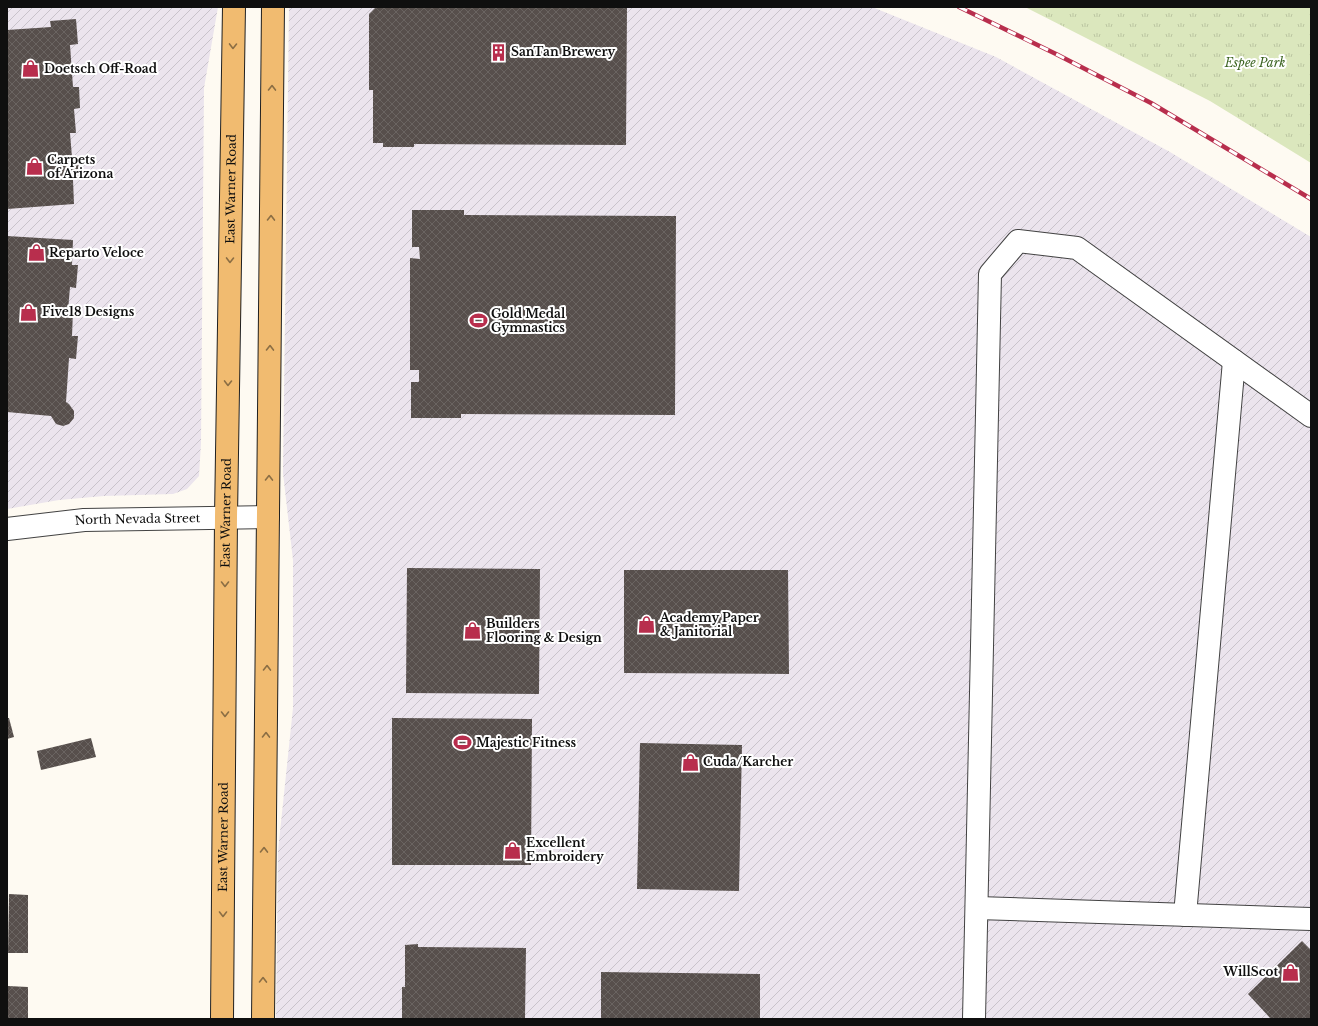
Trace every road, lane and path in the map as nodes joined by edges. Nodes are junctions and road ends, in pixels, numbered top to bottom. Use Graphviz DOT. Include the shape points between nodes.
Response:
graph roads {
  1 [pos="234,7"];
  2 [pos="273,7"];
  3 [pos="1234,361"];
  4 [pos="1311,416"];
  5 [pos="226,517"];
  6 [pos="268,517"];
  7 [pos="7,529"];
  8 [pos="976,908"];
  9 [pos="1185,915"];
  10 [pos="1311,919"];
  11 [pos="222,1019"];
  12 [pos="263,1019"];
  13 [pos="974,1019"];
  1 -- 5 [label="main road, East Warner Road, one-way"];
  6 -- 2 [label="main road, one-way"];
  3 -- 4 [label="street"];
  3 -- 8 [label="street" via="1076,248 1018,241 990,274"];
  3 -- 9 [label="street"];
  5 -- 6 [label="street, North Nevada Street"];
  5 -- 7 [label="street, North Nevada Street" via="84,520"];
  5 -- 11 [label="main road, East Warner Road, one-way"];
  12 -- 6 [label="main road, one-way"];
  8 -- 9 [label="street"];
  8 -- 13 [label="street"];
  9 -- 10 [label="street"];
}
